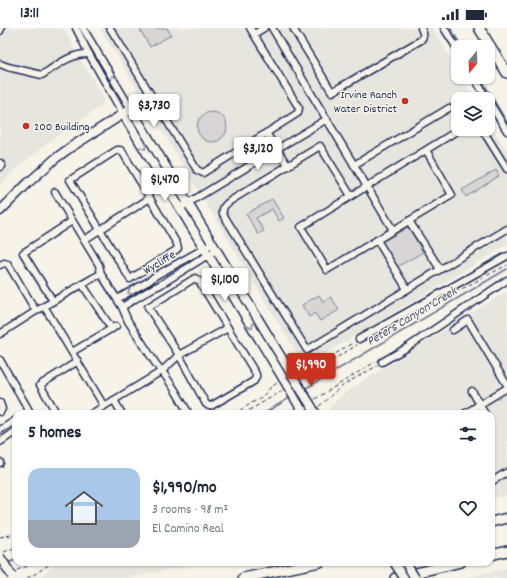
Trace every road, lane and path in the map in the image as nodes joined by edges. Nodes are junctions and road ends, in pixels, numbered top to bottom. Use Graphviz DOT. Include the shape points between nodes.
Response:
graph roads {
  1 [pos="1,28"];
  2 [pos="76,28"];
  3 [pos="82,28"];
  4 [pos="110,28"];
  5 [pos="250,28"];
  6 [pos="264,28"];
  7 [pos="272,28"];
  8 [pos="294,28"];
  9 [pos="421,28"];
  10 [pos="444,28"];
  11 [pos="479,28"];
  12 [pos="0,31"];
  13 [pos="254,34"];
  14 [pos="452,40"];
  15 [pos="89,54"];
  16 [pos="0,64"];
  17 [pos="507,73"];
  18 [pos="449,108"];
  19 [pos="131,109"];
  20 [pos="495,111"];
  21 [pos="124,114"];
  22 [pos="326,119"];
  23 [pos="507,131"];
  24 [pos="266,133"];
  25 [pos="451,135"];
  26 [pos="486,136"];
  27 [pos="277,149"];
  28 [pos="426,150"];
  29 [pos="0,163"];
  30 [pos="354,165"];
  31 [pos="288,166"];
  32 [pos="0,167"];
  33 [pos="507,169"];
  34 [pos="367,186"];
  35 [pos="55,192"];
  36 [pos="351,196"];
  37 [pos="150,198"];
  38 [pos="188,204"];
  39 [pos="1,207"];
  40 [pos="180,208"];
  41 [pos="72,221"];
  42 [pos="409,221"];
  43 [pos="101,229"];
  44 [pos="507,229"];
  45 [pos="393,230"];
  46 [pos="84,240"];
  47 [pos="377,240"];
  48 [pos="214,247"];
  49 [pos="206,252"];
  50 [pos="507,256"];
  51 [pos="0,265"];
  52 [pos="440,269"];
  53 [pos="101,274"];
  54 [pos="507,280"];
  55 [pos="149,281"];
  56 [pos="82,284"];
  57 [pos="153,288"];
  58 [pos="407,289"];
  59 [pos="117,299"];
  60 [pos="53,301"];
  61 [pos="44,306"];
  62 [pos="122,307"];
  63 [pos="36,311"];
  64 [pos="228,328"];
  65 [pos="453,330"];
  66 [pos="0,334"];
  67 [pos="359,339"];
  68 [pos="72,352"];
  69 [pos="179,355"];
  70 [pos="0,360"];
  71 [pos="78,362"];
  72 [pos="382,362"];
  73 [pos="373,363"];
  74 [pos="162,371"];
  75 [pos="297,372"];
  76 [pos="282,384"];
  77 [pos="507,384"];
  78 [pos="507,388"];
  79 [pos="472,391"];
  80 [pos="114,400"];
  81 [pos="312,401"];
  82 [pos="0,403"];
  83 [pos="480,405"];
  84 [pos="104,406"];
  85 [pos="26,410"];
  86 [pos="55,410"];
  87 [pos="99,410"];
  88 [pos="120,410"];
  89 [pos="186,410"];
  90 [pos="240,410"];
  91 [pos="300,410"];
  92 [pos="317,410"];
  93 [pos="471,410"];
  94 [pos="483,410"];
  95 [pos="0,412"];
  96 [pos="12,422"];
  97 [pos="0,430"];
  98 [pos="12,434"];
  99 [pos="0,442"];
  100 [pos="507,472"];
  101 [pos="495,480"];
  102 [pos="507,518"];
  103 [pos="495,521"];
  104 [pos="12,534"];
  105 [pos="0,536"];
  106 [pos="12,549"];
  107 [pos="507,551"];
  108 [pos="0,554"];
  109 [pos="495,554"];
  110 [pos="0,557"];
  111 [pos="31,566"];
  112 [pos="47,566"];
  113 [pos="300,566"];
  114 [pos="396,566"];
  115 [pos="408,566"];
  116 [pos="444,566"];
  117 [pos="12,576"];
  118 [pos="27,578"];
  119 [pos="242,578"];
  120 [pos="395,578"];
  121 [pos="404,578"];
  122 [pos="415,578"];
  1 -- 12 [label="street"];
  2 -- 15 [label="street"];
  19 -- 3 [label="street, one-way"];
  4 -- 24 [label="street" via="197,170 203,173"];
  5 -- 13 [label="street"];
  6 -- 13 [label="street"];
  7 -- 22 [label="street"];
  8 -- 9 [label="street" via="332,92 421,40 424,33"];
  10 -- 14 [label="street"];
  11 -- 17 [label="highway"];
  13 -- 24 [label="street" via="299,108 298,113"];
  15 -- 16 [label="street" via="67,59 42,75"];
  15 -- 21 [label="street"];
  18 -- 30 [label="street"];
  19 -- 21 [label="main road"];
  19 -- 38 [label="main road"];
  20 -- 23 [label="street"];
  21 -- 39 [label="main road" via="56,158"];
  21 -- 40 [label="main road, one-way"];
  22 -- 27 [label="street"];
  22 -- 30 [label="street"];
  24 -- 27 [label="street"];
  25 -- 28 [label="street"];
  26 -- 33 [label="street"];
  27 -- 31 [label="street"];
  27 -- 38 [label="street"];
  28 -- 34 [label="street"];
  28 -- 42 [label="street" via="452,195"];
  29 -- 32 [label="street"];
  30 -- 34 [label="street"];
  31 -- 36 [label="street" via="320,146"];
  31 -- 58 [label="street" via="226,204 223,214 307,350"];
  34 -- 36 [label="street"];
  34 -- 45 [label="street"];
  35 -- 41 [label="street"];
  36 -- 47 [label="street" via="301,227 327,270"];
  37 -- 43 [label="street"];
  37 -- 43 [label="street" via="178,244 176,250 130,278"];
  37 -- 43 [label="street" via="122,151 117,150 90,167 70,180"];
  38 -- 40 [label="street"];
  38 -- 48 [label="main road"];
  40 -- 49 [label="main road"];
  41 -- 46 [label="street"];
  41 -- 60 [label="street" via="23,253"];
  42 -- 45 [label="street"];
  42 -- 52 [label="street"];
  43 -- 46 [label="street"];
  44 -- 52 [label="street"];
  45 -- 47 [label="street"];
  46 -- 53 [label="street" via="99,265"];
  47 -- 58 [label="street"];
  48 -- 49 [label="street, Wycliffe"];
  48 -- 81 [label="main road, bridge" via="295,380"];
  49 -- 55 [label="street, Wycliffe"];
  49 -- 57 [label="street, Wycliffe"];
  49 -- 76 [label="main road, one-way"];
  50 -- 67 [label="street"];
  51 -- 63 [label="street" via="8,264"];
  52 -- 58 [label="street"];
  53 -- 56 [label="street"];
  53 -- 59 [label="street"];
  54 -- 72 [label="street"];
  55 -- 57 [label="street"];
  55 -- 59 [label="street, Wycliffe, one-way"];
  56 -- 60 [label="street"];
  56 -- 68 [label="street" via="114,328"];
  57 -- 62 [label="street, Wycliffe"];
  59 -- 62 [label="street"];
  60 -- 61 [label="street"];
  61 -- 63 [label="street"];
  61 -- 68 [label="street"];
  62 -- 74 [label="street" via="132,327"];
  63 -- 66 [label="street"];
  64 -- 69 [label="street"];
  64 -- 69 [label="street" via="200,281 195,278 148,308"];
  64 -- 69 [label="street" via="256,377 254,381 211,406 206,404"];
  65 -- 77 [label="street" via="468,320"];
  67 -- 75 [label="path" via="324,361"];
  68 -- 71 [label="street"];
  69 -- 74 [label="street"];
  70 -- 85 [label="street"];
  71 -- 84 [label="street"];
  71 -- 86 [label="street" via="40,385"];
  72 -- 92 [label="path" via="337,390"];
  73 -- 81 [label="path"];
  74 -- 80 [label="street"];
  74 -- 89 [label="street"];
  76 -- 90 [label="path" via="270,388 263,396"];
  76 -- 91 [label="main road, bridge"];
  78 -- 83 [label="street"];
  79 -- 83 [label="street"];
  80 -- 84 [label="street"];
  80 -- 88 [label="street"];
  81 -- 92 [label="main road"];
  82 -- 95 [label="street"];
  83 -- 93 [label="street"];
  83 -- 94 [label="street"];
  84 -- 87 [label="street"];
  96 -- 97 [label="street"];
  98 -- 99 [label="street"];
  100 -- 101 [label="street"];
  102 -- 103 [label="highway"];
  104 -- 105 [label="path"];
  106 -- 108 [label="path"];
  107 -- 109 [label="highway"];
  110 -- 117 [label="main road, bridge"];
  111 -- 117 [label="path"];
  112 -- 118 [label="path"];
  113 -- 119 [label="highway"];
  114 -- 121 [label="main road, bridge"];
  115 -- 122 [label="main road, bridge"];
  116 -- 120 [label="highway"];
}
